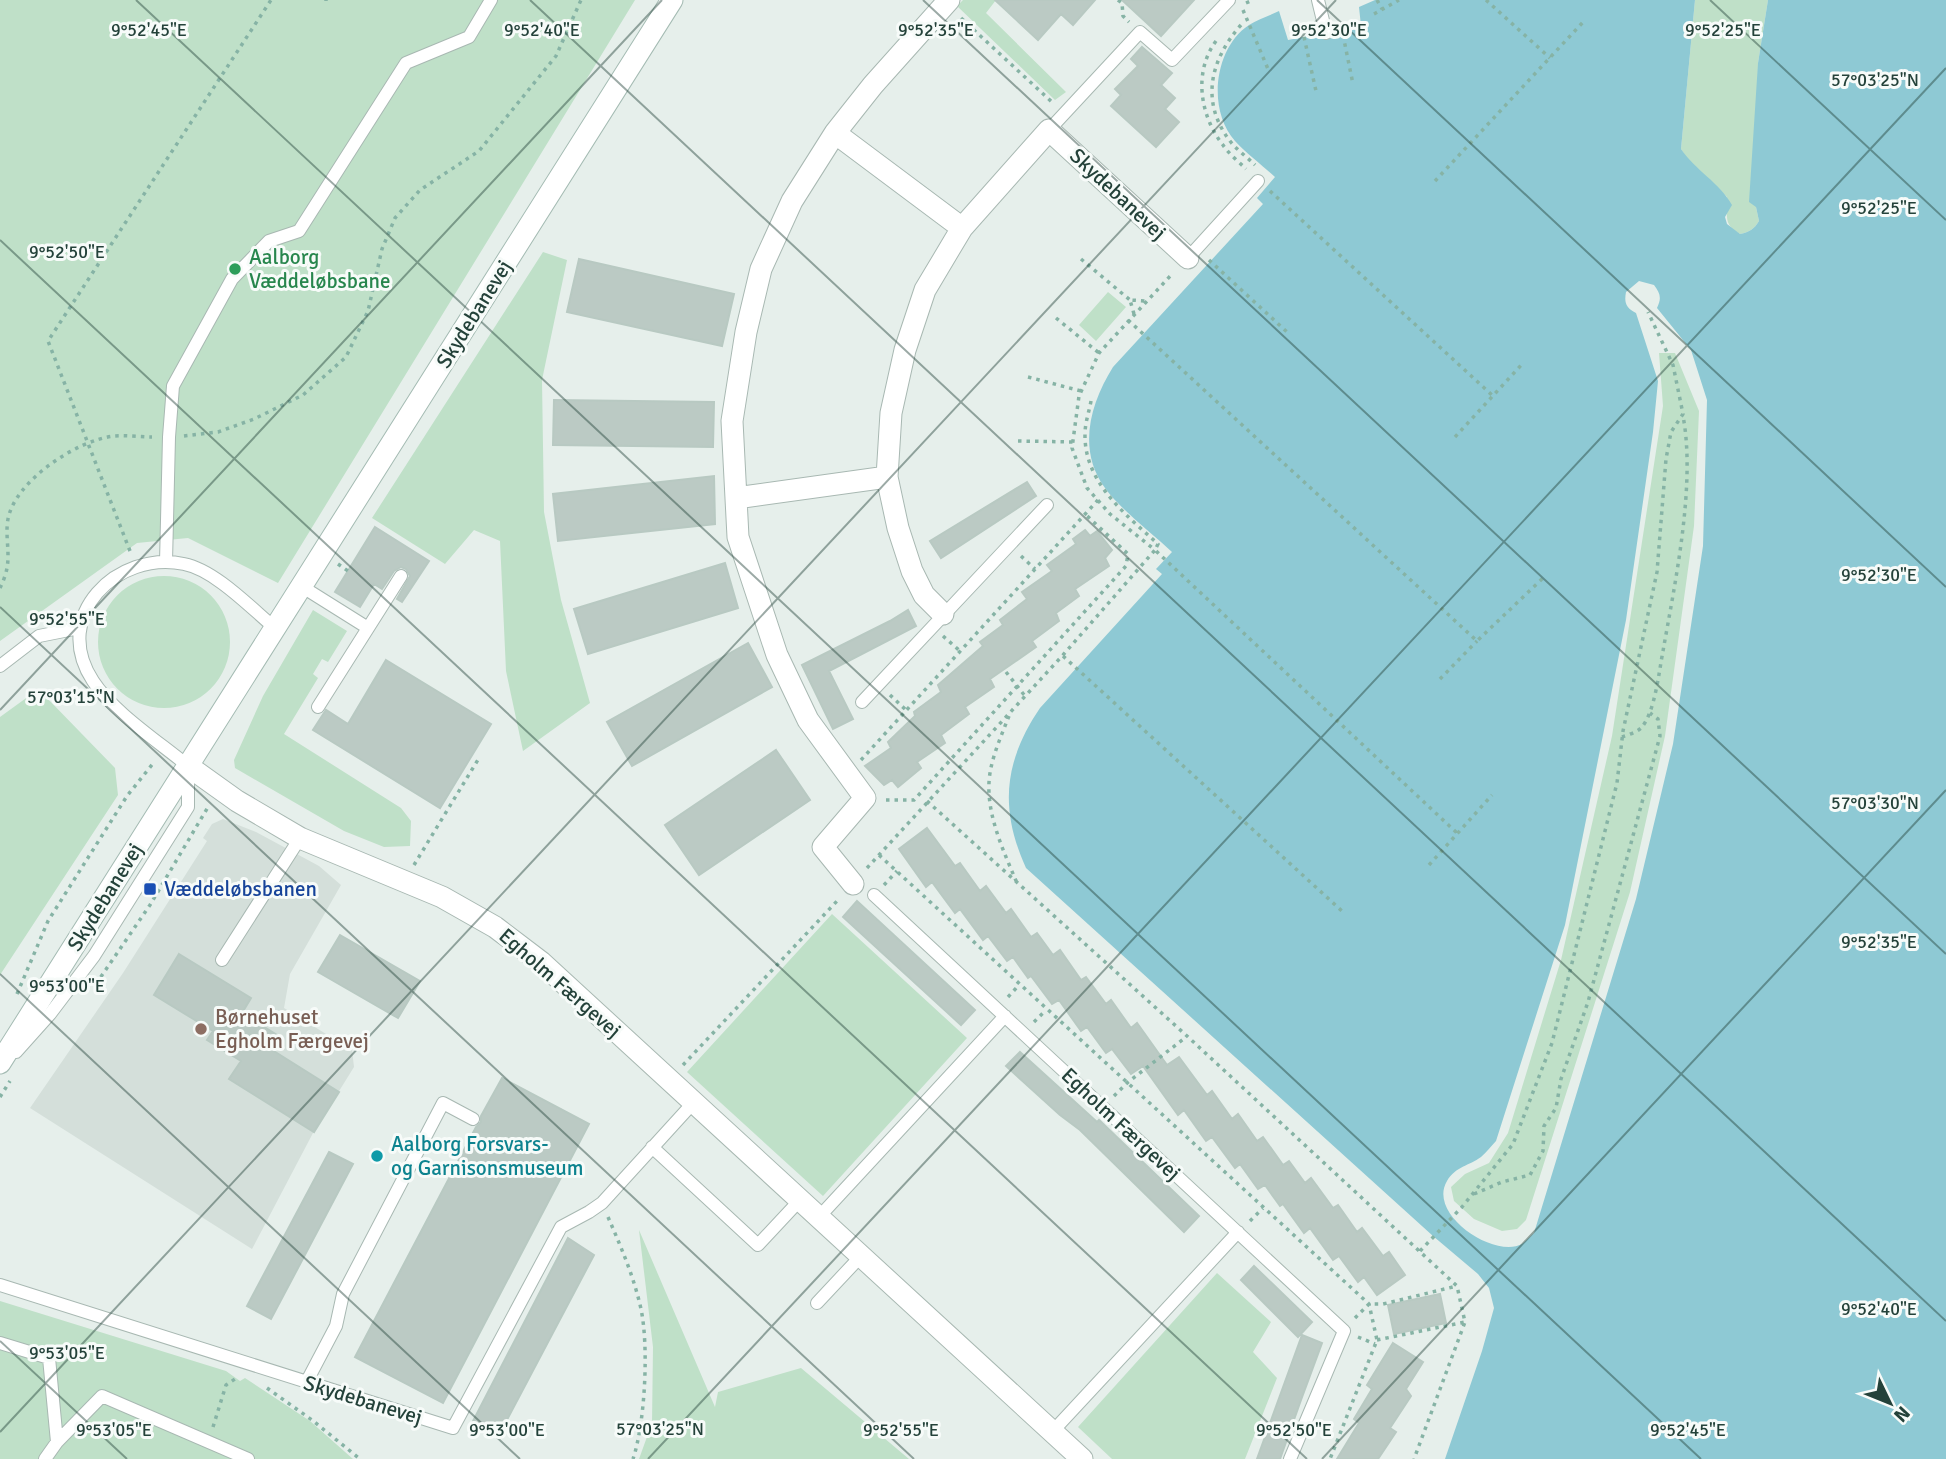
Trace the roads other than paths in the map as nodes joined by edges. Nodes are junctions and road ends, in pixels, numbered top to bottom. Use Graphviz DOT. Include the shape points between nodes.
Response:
graph roads {
  1 [pos="491,0"];
  2 [pos="672,0"];
  3 [pos="1229,0"];
  4 [pos="1318,0"];
  5 [pos="948,2"];
  6 [pos="1326,33"];
  7 [pos="1049,130"];
  8 [pos="835,133"];
  9 [pos="1260,182"];
  10 [pos="962,228"];
  11 [pos="1192,253"];
  12 [pos="887,477"];
  13 [pos="736,498"];
  14 [pos="1047,505"];
  15 [pos="166,562"];
  16 [pos="401,576"];
  17 [pos="302,586"];
  18 [pos="943,614"];
  19 [pos="79,628"];
  20 [pos="275,628"];
  21 [pos="368,628"];
  22 [pos="0,666"];
  23 [pos="862,702"];
  24 [pos="318,707"];
  25 [pos="188,766"];
  26 [pos="300,838"];
  27 [pos="853,884"];
  28 [pos="874,895"];
  29 [pos="222,960"];
  30 [pos="1005,1016"];
  31 [pos="8,1068"];
  32 [pos="0,1071"];
  33 [pos="694,1102"];
  34 [pos="473,1119"];
  35 [pos="652,1147"];
  36 [pos="800,1200"];
  37 [pos="819,1217"];
  38 [pos="1238,1232"];
  39 [pos="861,1256"];
  40 [pos="0,1285"];
  41 [pos="817,1303"];
  42 [pos="0,1343"];
  43 [pos="306,1383"];
  44 [pos="1053,1431"];
  45 [pos="57,1442"];
  46 [pos="45,1459"];
  47 [pos="248,1459"];
  48 [pos="1082,1459"];
  49 [pos="1290,1459"];
  1 -- 15 [label="lane" via="468,37 406,64 299,231 269,241 232,279 173,386"];
  2 -- 17 [label="street, Skydebanevej"];
  3 -- 7 [label="lane" via="1172,60 1140,32"];
  4 -- 6 [label="lane"];
  5 -- 8 [label="street"];
  7 -- 10 [label="street"];
  7 -- 11 [label="street, Skydebanevej"];
  8 -- 10 [label="street"];
  8 -- 13 [label="street" via="792,201 761,269 734,408"];
  9 -- 11 [label="lane"];
  10 -- 12 [label="street" via="925,290 905,350 891,413"];
  12 -- 13 [label="street"];
  12 -- 18 [label="street" via="912,571 924,595"];
  13 -- 27 [label="street" via="738,537 777,655 808,720 865,798 823,847"];
  14 -- 18 [label="lane"];
  15 -- 19 [label="lane" via="136,566 112,579 91,597"];
  15 -- 20 [label="lane" via="203,571"];
  16 -- 21 [label="lane"];
  17 -- 20 [label="street, Skydebanevej"];
  17 -- 21 [label="lane"];
  18 -- 23 [label="lane"];
  19 -- 22 [label="lane" via="39,636"];
  19 -- 25 [label="lane" via="91,679 106,698"];
  20 -- 25 [label="street, Skydebanevej"];
  21 -- 24 [label="lane"];
  25 -- 26 [label="street, Egholm Færgevej"];
  25 -- 31 [label="street, Skydebanevej"];
  25 -- 32 [label="lane" via="188,807 176,827 94,956"];
  26 -- 29 [label="lane"];
  26 -- 33 [label="street, Egholm Færgevej" via="442,897 495,927 541,962"];
  28 -- 30 [label="lane, Egholm Færgevej"];
  30 -- 37 [label="lane"];
  30 -- 38 [label="lane, Egholm Færgevej"];
  33 -- 35 [label="lane, Skydebanevej"];
  33 -- 36 [label="street, Egholm Færgevej"];
  34 -- 43 [label="lane" via="443,1103 343,1294 336,1326"];
  35 -- 36 [label="lane" via="758,1245"];
  35 -- 43 [label="lane, Skydebanevej" via="602,1203 561,1227 453,1428"];
  36 -- 37 [label="street, Egholm Færgevej"];
  37 -- 39 [label="street, Egholm Færgevej"];
  38 -- 44 [label="lane"];
  38 -- 49 [label="lane, Egholm Færgevej" via="1344,1331"];
  39 -- 41 [label="lane"];
  39 -- 44 [label="street, Egholm Færgevej"];
  40 -- 43 [label="lane, Skydebanevej"];
  42 -- 45 [label="lane" via="49,1358"];
  44 -- 48 [label="street, Egholm Færgevej"];
  45 -- 46 [label="lane"];
  45 -- 47 [label="lane" via="102,1396"];
}
